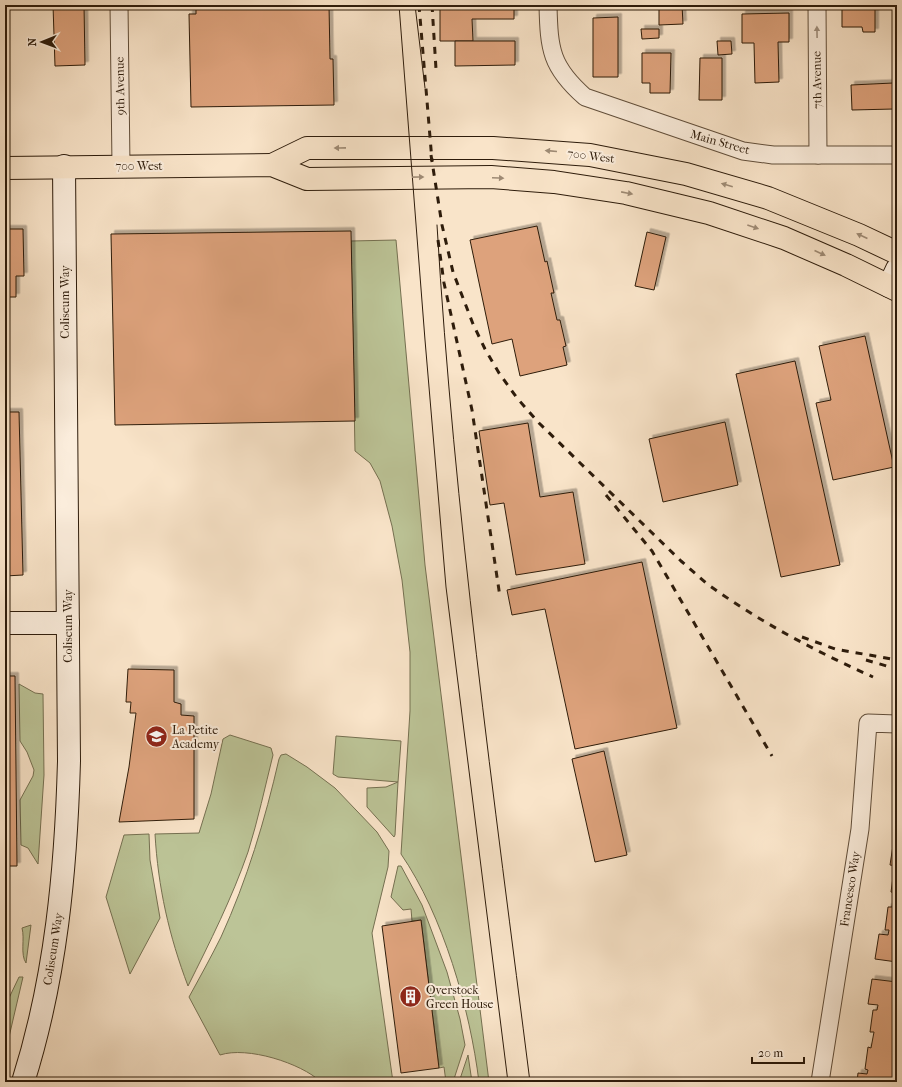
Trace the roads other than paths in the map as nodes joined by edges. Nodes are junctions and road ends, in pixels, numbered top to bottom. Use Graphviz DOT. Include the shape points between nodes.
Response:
graph roads {
  1 [pos="119,5"];
  2 [pos="548,5"];
  3 [pos="817,5"];
  4 [pos="818,155"];
  5 [pos="897,155"];
  6 [pos="272,165"];
  7 [pos="64,166"];
  8 [pos="121,166"];
  9 [pos="5,168"];
  10 [pos="897,253"];
  11 [pos="894,281"];
  12 [pos="5,623"];
  13 [pos="68,623"];
  14 [pos="897,724"];
  15 [pos="23,1082"];
  16 [pos="820,1082"];
  1 -- 8 [label="street, 9th Avenue"];
  2 -- 4 [label="street, Main Street" via="551,51 560,71 586,97 744,151 773,155"];
  4 -- 3 [label="street, 7th Avenue, one-way"];
  4 -- 5 [label="street, Main Street"];
  6 -- 8 [label="main road, 700 West"];
  10 -- 6 [label="main road, 700 West, one-way" via="846,229 768,198 686,174 590,155 493,148 307,148"];
  6 -- 11 [label="main road, 700 West, one-way" via="307,179 491,177 554,182 626,193 709,213 784,238 846,265"];
  7 -- 8 [label="main road, 700 West"];
  7 -- 9 [label="main road, 700 West"];
  7 -- 13 [label="street, Coliseum Way"];
  12 -- 13 [label="street"];
  13 -- 15 [label="street, Coliseum Way" via="67,833 49,976"];
  14 -- 16 [label="street, Francesco Way" via="868,724 860,829"];
}
